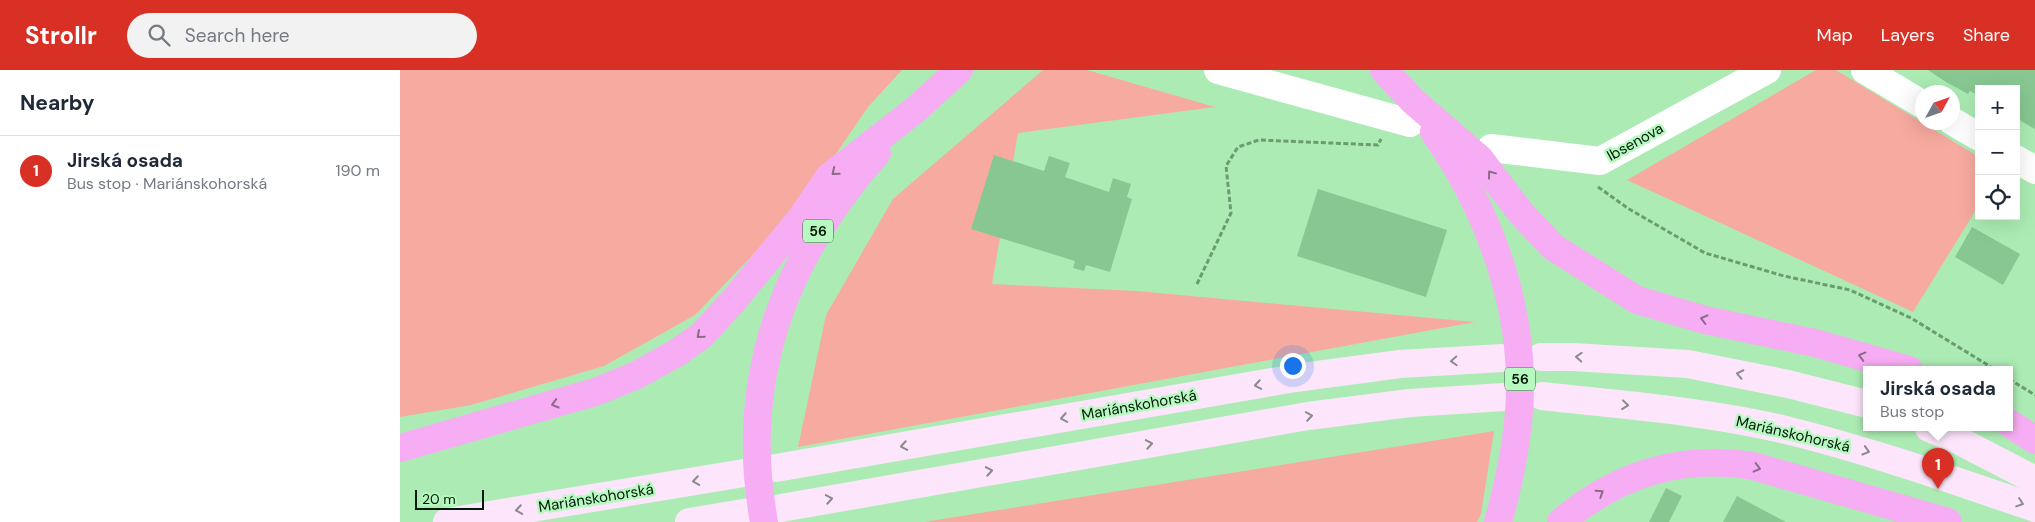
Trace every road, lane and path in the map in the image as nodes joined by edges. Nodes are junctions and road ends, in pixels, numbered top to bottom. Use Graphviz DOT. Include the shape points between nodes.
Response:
graph roads {
  1 [pos="946,70"];
  2 [pos="959,70"];
  3 [pos="1218,70"];
  4 [pos="1384,70"];
  5 [pos="1396,70"];
  6 [pos="1767,70"];
  7 [pos="1865,70"];
  8 [pos="1915,100"];
  9 [pos="915,110"];
  10 [pos="1404,114"];
  11 [pos="1960,126"];
  12 [pos="1975,135"];
  13 [pos="1491,148"];
  14 [pos="1582,159"];
  15 [pos="2020,161"];
  16 [pos="2035,170"];
  17 [pos="1197,284"];
  18 [pos="1541,357"];
  19 [pos="1503,358"];
  20 [pos="1895,366"];
  21 [pos="1989,366"];
  22 [pos="2013,381"];
  23 [pos="2035,395"];
  24 [pos="1504,396"];
  25 [pos="1542,396"];
  26 [pos="1863,403"];
  27 [pos="2013,426"];
  28 [pos="1936,431"];
  29 [pos="453,432"];
  30 [pos="400,440"];
  31 [pos="2035,440"];
  32 [pos="400,448"];
  33 [pos="776,468"];
  34 [pos="744,473"];
  35 [pos="2035,480"];
  36 [pos="2035,508"];
  37 [pos="764,514"];
  38 [pos="447,522"];
  39 [pos="689,522"];
  40 [pos="1498,522"];
  41 [pos="1561,522"];
  42 [pos="1948,522"];
  1 -- 9 [label="highway, 56"];
  2 -- 9 [label="highway, 56"];
  3 -- 10 [label="street"];
  4 -- 10 [label="highway, 56"];
  5 -- 10 [label="highway, 56"];
  6 -- 14 [label="street, Ibsenova" via="1600,161"];
  7 -- 8 [label="street"];
  9 -- 29 [label="highway, one-way" via="829,177 802,217 734,300 702,335 678,352 637,375 595,392"];
  9 -- 37 [label="highway, 56" via="864,167 819,230 784,298 762,375 757,444 758,487"];
  10 -- 17 [label="path" via="1378,145 1259,140 1238,147 1226,166 1231,213"];
  20 -- 10 [label="highway, one-way" via="1815,343 1705,320 1637,300 1553,247 1521,213 1479,158"];
  10 -- 40 [label="highway, 56" via="1454,160 1486,225 1503,275 1515,327 1520,379 1518,428"];
  11 -- 12 [label="street"];
  13 -- 14 [label="street, Ibsenova"];
  14 -- 21 [label="path" via="1597,186 1705,253 1784,276 1850,290 1911,318"];
  15 -- 16 [label="street"];
  26 -- 18 [label="main road, one-way" via="1688,364"];
  19 -- 33 [label="main road, Mariánskohorská, one-way" via="1400,364 1295,378"];
  22 -- 23 [label="path"];
  37 -- 24 [label="main road, one-way" via="1308,416 1410,403"];
  25 -- 36 [label="main road, Mariánskohorská, one-way" via="1682,411 1784,430 1863,450"];
  27 -- 31 [label="highway"];
  28 -- 35 [label="main road"];
  29 -- 30 [label="street"];
  29 -- 32 [label="highway"];
  34 -- 38 [label="main road, Mariánskohorská, one-way"];
  37 -- 39 [label="main road"];
  41 -- 42 [label="highway, one-way" via="1608,488 1693,462 1753,466"];
}
